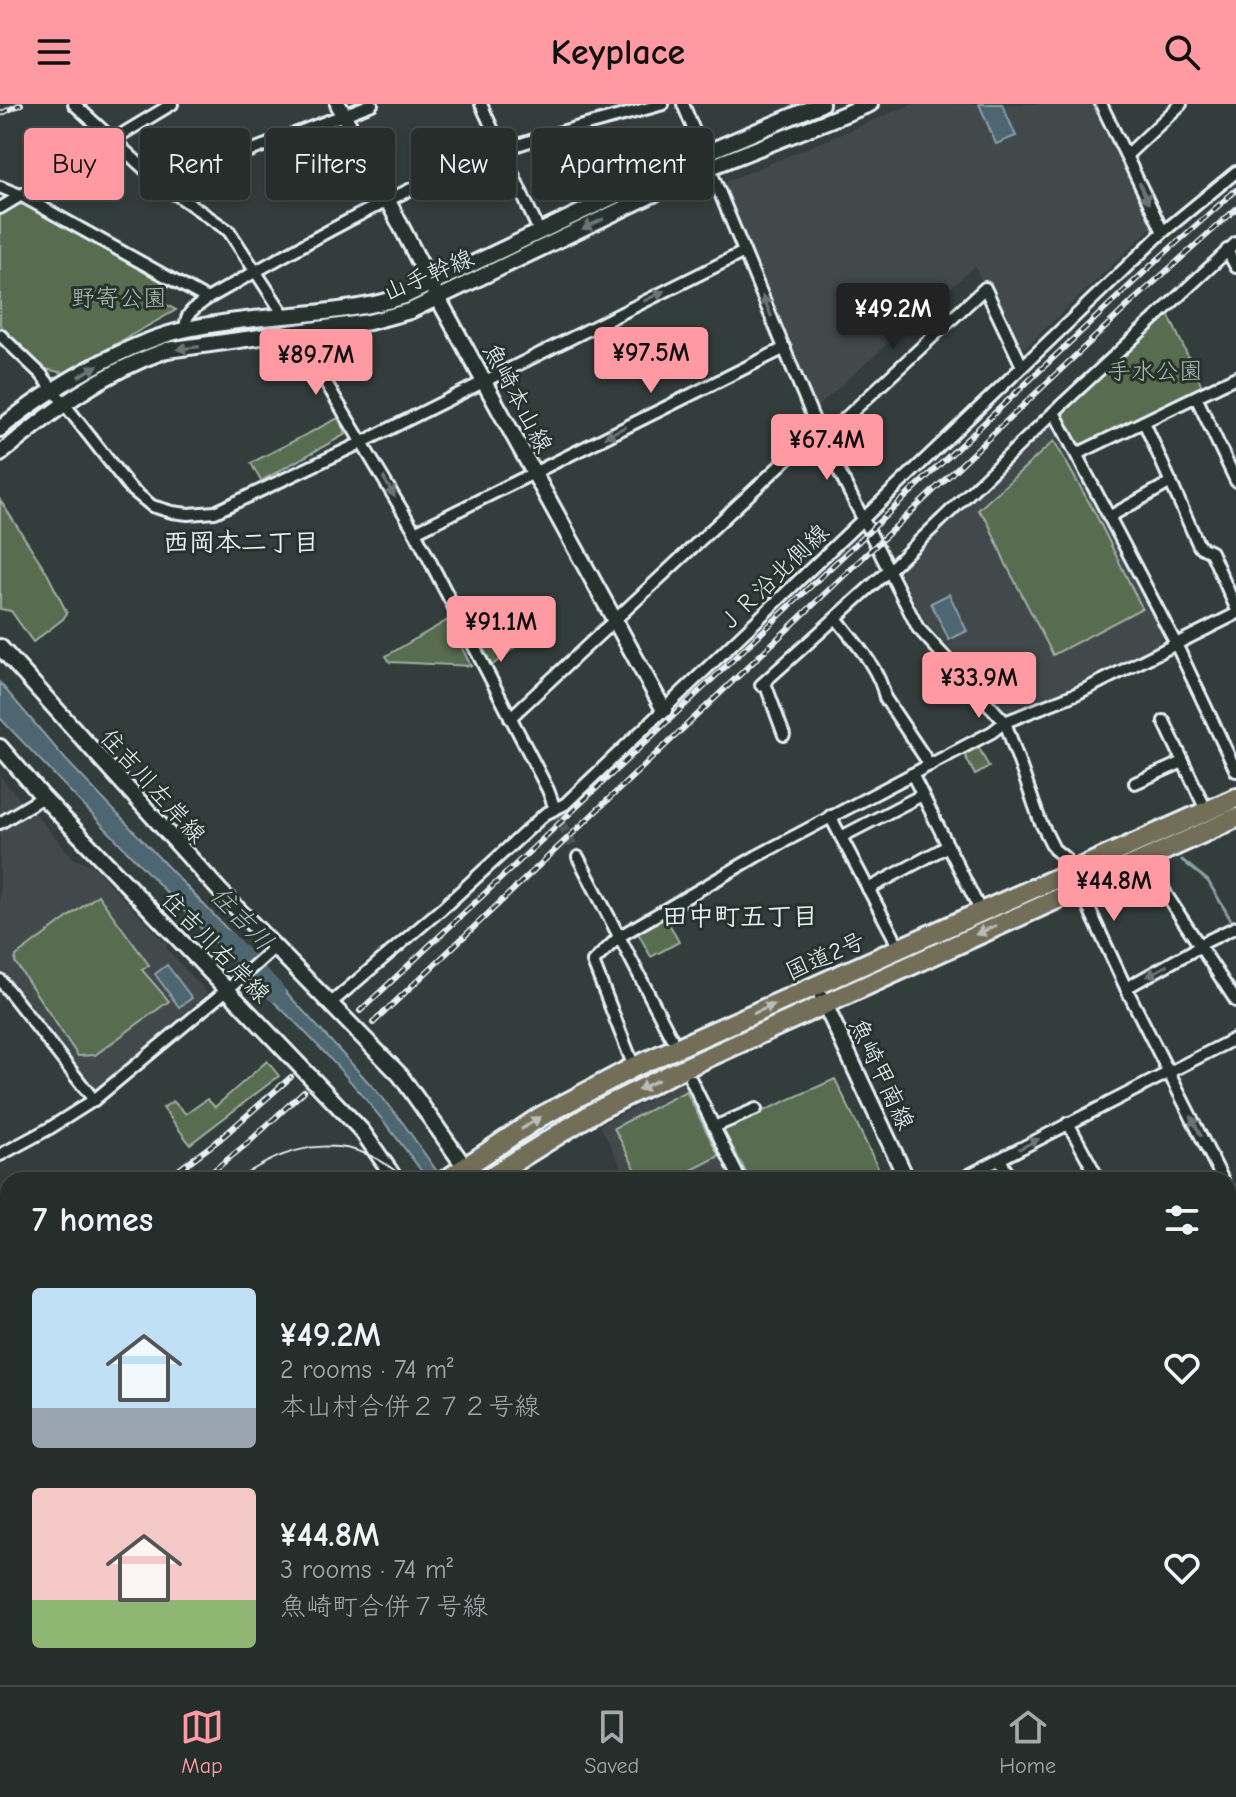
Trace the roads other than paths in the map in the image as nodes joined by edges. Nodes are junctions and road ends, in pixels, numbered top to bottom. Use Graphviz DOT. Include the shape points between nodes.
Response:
graph roads {
  1 [pos="74,104"];
  2 [pos="172,104"];
  3 [pos="372,104"];
  4 [pos="481,104"];
  5 [pos="663,104"];
  6 [pos="683,104"];
  7 [pos="821,104"];
  8 [pos="870,104"];
  9 [pos="1101,104"];
  10 [pos="1181,104"];
  11 [pos="342,110"];
  12 [pos="101,128"];
  13 [pos="492,128"];
  14 [pos="692,128"];
  15 [pos="124,131"];
  16 [pos="516,146"];
  17 [pos="124,149"];
  18 [pos="250,150"];
  19 [pos="1127,155"];
  20 [pos="713,157"];
  21 [pos="713,158"];
  22 [pos="140,164"];
  23 [pos="1236,172"];
  24 [pos="516,179"];
  25 [pos="713,180"];
  26 [pos="0,187"];
  27 [pos="411,189"];
  28 [pos="24,193"];
  29 [pos="20,195"];
  30 [pos="184,200"];
  31 [pos="613,200"];
  32 [pos="629,200"];
  33 [pos="388,201"];
  34 [pos="0,208"];
  35 [pos="539,231"];
  36 [pos="1163,232"];
  37 [pos="1232,247"];
  38 [pos="744,252"];
  39 [pos="1236,267"];
  40 [pos="256,271"];
  41 [pos="431,284"];
  42 [pos="438,298"];
  43 [pos="207,299"];
  44 [pos="284,315"];
  45 [pos="186,329"];
  46 [pos="297,334"];
  47 [pos="0,335"];
  48 [pos="785,348"];
  49 [pos="1022,366"];
  50 [pos="1236,377"];
  51 [pos="485,382"];
  52 [pos="58,396"];
  53 [pos="1196,397"];
  54 [pos="1054,412"];
  55 [pos="1144,422"];
  56 [pos="0,429"];
  57 [pos="821,434"];
  58 [pos="363,442"];
  59 [pos="0,454"];
  60 [pos="1077,454"];
  61 [pos="533,474"];
  62 [pos="1236,481"];
  63 [pos="1171,482"];
  64 [pos="863,517"];
  65 [pos="1109,517"];
  66 [pos="415,532"];
  67 [pos="889,570"];
  68 [pos="1236,608"];
  69 [pos="1236,614"];
  70 [pos="836,618"];
  71 [pos="615,621"];
  72 [pos="1175,642"];
  73 [pos="0,647"];
  74 [pos="664,710"];
  75 [pos="510,718"];
  76 [pos="1164,721"];
  77 [pos="1005,722"];
  78 [pos="784,735"];
  79 [pos="0,747"];
  80 [pos="1183,762"];
  81 [pos="930,765"];
  82 [pos="1236,771"];
  83 [pos="912,774"];
  84 [pos="1135,783"];
  85 [pos="922,795"];
  86 [pos="43,797"];
  87 [pos="1236,798"];
  88 [pos="555,809"];
  89 [pos="1207,812"];
  90 [pos="830,816"];
  91 [pos="1236,818"];
  92 [pos="0,823"];
  93 [pos="841,837"];
  94 [pos="948,846"];
  95 [pos="578,857"];
  96 [pos="1149,857"];
  97 [pos="1075,880"];
  98 [pos="868,889"];
  99 [pos="981,912"];
  100 [pos="1236,927"];
  101 [pos="620,936"];
  102 [pos="1201,946"];
  103 [pos="900,949"];
  104 [pos="271,950"];
  105 [pos="0,980"];
  106 [pos="230,986"];
  107 [pos="1126,988"];
  108 [pos="820,995"];
  109 [pos="1236,1001"];
  110 [pos="331,1003"];
  111 [pos="671,1037"];
  112 [pos="1236,1038"];
  113 [pos="634,1067"];
  114 [pos="1168,1073"];
  115 [pos="691,1080"];
  116 [pos="94,1100"];
  117 [pos="756,1109"];
  118 [pos="1068,1123"];
  119 [pos="714,1127"];
  120 [pos="0,1155"];
  121 [pos="1000,1159"];
  122 [pos="390,1172"];
  123 [pos="458,1172"];
  124 [pos="464,1172"];
  125 [pos="498,1172"];
  126 [pos="736,1172"];
  127 [pos="903,1172"];
  128 [pos="975,1172"];
  129 [pos="1007,1172"];
  130 [pos="1095,1172"];
  131 [pos="1219,1172"];
  1 -- 12 [label="street"];
  2 -- 15 [label="street"];
  3 -- 11 [label="street"];
  4 -- 13 [label="street"];
  5 -- 16 [label="street"];
  6 -- 14 [label="street"];
  7 -- 20 [label="street, 山手幹線"];
  8 -- 21 [label="street, 山手幹線"];
  9 -- 19 [label="street"];
  10 -- 19 [label="street"];
  11 -- 18 [label="street"];
  11 -- 33 [label="street, 魚崎本山線"];
  17 -- 22 [label="street"];
  19 -- 36 [label="street, one-way"];
  23 -- 36 [label="street, ＪＲ沿北側線"];
  24 -- 35 [label="street"];
  25 -- 38 [label="street"];
  26 -- 29 [label="street"];
  27 -- 33 [label="street"];
  28 -- 29 [label="street"];
  29 -- 34 [label="street"];
  29 -- 43 [label="street"];
  30 -- 40 [label="street" via="229,231"];
  31 -- 35 [label="street, 山手幹線"];
  32 -- 42 [label="street, 山手幹線, one-way"];
  33 -- 40 [label="street"];
  33 -- 41 [label="street, 魚崎本山線"];
  35 -- 41 [label="street, 山手幹線"];
  36 -- 49 [label="street, ＪＲ沿北側線"];
  37 -- 39 [label="street"];
  37 -- 54 [label="street"];
  48 -- 38 [label="street, one-way"];
  51 -- 38 [label="street, one-way"];
  40 -- 43 [label="street"];
  40 -- 44 [label="street"];
  41 -- 42 [label="street, 魚崎本山線"];
  41 -- 44 [label="street, 山手幹線" via="372,307"];
  42 -- 46 [label="street, 山手幹線" via="369,322"];
  42 -- 51 [label="street, 魚崎本山線"];
  43 -- 45 [label="street" via="190,311"];
  44 -- 45 [label="street, 山手幹線"];
  52 -- 45 [label="street, 山手幹線, one-way" via="114,356"];
  46 -- 52 [label="street, 山手幹線, one-way" via="167,350"];
  46 -- 58 [label="street"];
  47 -- 52 [label="street"];
  48 -- 57 [label="street"];
  48 -- 61 [label="street, one-way"];
  49 -- 57 [label="street" via="985,288"];
  49 -- 64 [label="street, ＪＲ沿北側線"];
  50 -- 53 [label="street"];
  51 -- 58 [label="street"];
  51 -- 61 [label="street, 魚崎本山線"];
  52 -- 56 [label="street, 山手幹線"];
  52 -- 58 [label="street" via="130,488 152,506 188,514 215,512"];
  52 -- 59 [label="street, 山手幹線"];
  53 -- 55 [label="street"];
  53 -- 62 [label="street"];
  54 -- 60 [label="street"];
  54 -- 67 [label="street"];
  55 -- 60 [label="street"];
  55 -- 63 [label="street"];
  57 -- 64 [label="street"];
  57 -- 71 [label="street"];
  58 -- 66 [label="street, one-way"];
  60 -- 65 [label="street"];
  61 -- 66 [label="street"];
  61 -- 71 [label="street, 魚崎本山線"];
  63 -- 65 [label="street"];
  63 -- 68 [label="street" via="1199,546 1211,552"];
  64 -- 67 [label="street"];
  64 -- 74 [label="street, ＪＲ沿北側線"];
  65 -- 72 [label="street"];
  66 -- 75 [label="street"];
  67 -- 70 [label="street"];
  67 -- 77 [label="street" via="918,628"];
  69 -- 72 [label="street"];
  70 -- 78 [label="street" via="763,684"];
  70 -- 81 [label="street"];
  71 -- 74 [label="street, 魚崎本山線"];
  71 -- 75 [label="street"];
  72 -- 77 [label="street" via="1078,693"];
  72 -- 82 [label="street"];
  73 -- 104 [label="street, 住吉川左岸線"];
  74 -- 88 [label="street, ＪＲ沿北側線"];
  75 -- 88 [label="street"];
  76 -- 80 [label="street"];
  77 -- 81 [label="street"];
  77 -- 97 [label="street" via="1040,821"];
  79 -- 86 [label="street, 住吉川右岸線"];
  80 -- 84 [label="street"];
  80 -- 89 [label="street"];
  81 -- 83 [label="street"];
  83 -- 85 [label="street"];
  83 -- 90 [label="street"];
  85 -- 93 [label="street"];
  85 -- 94 [label="street"];
  86 -- 92 [label="street"];
  86 -- 106 [label="street, 住吉川右岸線"];
  87 -- 89 [label="highway, 国道2号"];
  88 -- 110 [label="street, ＪＲ沿北側線"];
  89 -- 97 [label="highway, 国道2号"];
  90 -- 93 [label="street"];
  90 -- 101 [label="street"];
  91 -- 96 [label="highway, 国道2号"];
  93 -- 98 [label="street"];
  94 -- 98 [label="street"];
  94 -- 99 [label="street"];
  95 -- 101 [label="street"];
  96 -- 97 [label="highway, 国道2号"];
  96 -- 102 [label="street" via="1167,896"];
  97 -- 99 [label="highway, 国道2号"];
  97 -- 107 [label="street"];
  97 -- 108 [label="highway, 国道2号, one-way"];
  98 -- 103 [label="street"];
  99 -- 103 [label="highway, 国道2号"];
  100 -- 102 [label="street"];
  101 -- 111 [label="street"];
  101 -- 113 [label="street" via="593,962"];
  102 -- 107 [label="street, one-way"];
  102 -- 109 [label="street"];
  103 -- 108 [label="highway, 国道2号"];
  104 -- 106 [label="street"];
  104 -- 110 [label="street, 住吉川左岸線"];
  105 -- 116 [label="street"];
  106 -- 116 [label="street"];
  106 -- 122 [label="street, 住吉川右岸線" via="362,1131"];
  107 -- 114 [label="street"];
  113 -- 108 [label="highway, 国道2号, one-way"];
  108 -- 125 [label="highway, 国道2号, one-way" via="596,1111"];
  108 -- 127 [label="street, 魚崎甲南線"];
  110 -- 123 [label="street, 住吉川左岸線" via="400,1075"];
  112 -- 114 [label="street"];
  124 -- 113 [label="highway, 国道2号, one-way" via="540,1117"];
  114 -- 118 [label="street"];
  131 -- 114 [label="street, one-way"];
  115 -- 119 [label="street"];
  116 -- 120 [label="street"];
  117 -- 119 [label="street"];
  121 -- 118 [label="street, one-way"];
  118 -- 130 [label="street"];
  119 -- 126 [label="street"];
  121 -- 128 [label="street"];
  121 -- 129 [label="street"];
}
